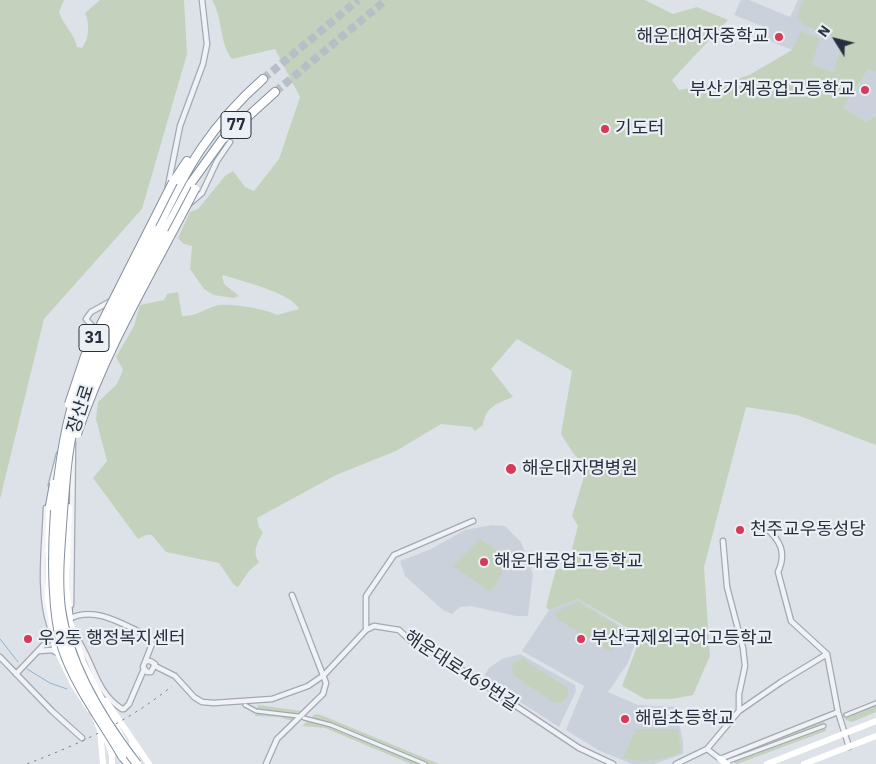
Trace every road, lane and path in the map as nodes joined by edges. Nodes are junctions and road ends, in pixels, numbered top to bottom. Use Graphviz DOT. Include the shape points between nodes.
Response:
graph roads {
  1 [pos="202,0"];
  2 [pos="263,79"];
  3 [pos="275,92"];
  4 [pos="212,130"];
  5 [pos="230,142"];
  6 [pos="203,164"];
  7 [pos="134,269"];
  8 [pos="145,274"];
  9 [pos="65,436"];
  10 [pos="73,437"];
  11 [pos="473,521"];
  12 [pos="765,527"];
  13 [pos="723,541"];
  14 [pos="292,595"];
  15 [pos="49,601"];
  16 [pos="69,619"];
  17 [pos="366,630"];
  18 [pos="53,635"];
  19 [pos="75,636"];
  20 [pos="38,652"];
  21 [pos="58,654"];
  22 [pos="827,654"];
  23 [pos="0,657"];
  24 [pos="147,661"];
  25 [pos="155,666"];
  26 [pos="144,669"];
  27 [pos="151,672"];
  28 [pos="165,672"];
  29 [pos="16,674"];
  30 [pos="324,675"];
  31 [pos="94,682"];
  32 [pos="876,703"];
  33 [pos="246,704"];
  34 [pos="739,711"];
  35 [pos="838,712"];
  36 [pos="846,715"];
  37 [pos="94,716"];
  38 [pos="298,716"];
  39 [pos="304,718"];
  40 [pos="876,721"];
  41 [pos="824,726"];
  42 [pos="128,733"];
  43 [pos="845,734"];
  44 [pos="876,736"];
  45 [pos="82,738"];
  46 [pos="849,746"];
  47 [pos="707,749"];
  48 [pos="725,762"];
  49 [pos="103,764"];
  50 [pos="112,764"];
  51 [pos="129,764"];
  52 [pos="138,764"];
  53 [pos="149,764"];
  54 [pos="266,764"];
  55 [pos="425,764"];
  56 [pos="613,764"];
  57 [pos="676,764"];
  58 [pos="767,764"];
  59 [pos="804,764"];
  1 -- 7 [label="street" via="206,44 204,64 180,126 166,203"];
  2 -- 4 [label="highway, 장산로 / 77"];
  3 -- 6 [label="highway, 장산로 / 77" via="228,134"];
  4 -- 15 [label="highway, 31, bridge" via="190,155 173,182 85,356 72,392 50,506"];
  4 -- 51 [label="highway, 장산로, bridge" via="182,178 78,387 64,448 54,544 54,613 74,675"];
  5 -- 8 [label="street" via="202,193 182,209"];
  6 -- 16 [label="highway, bridge" via="195,189 142,286 76,436 68,508 65,587"];
  6 -- 52 [label="highway, 장산로 / 77, bridge" via="95,368 76,418 67,464 60,557 61,607 70,647 91,692"];
  7 -- 8 [label="street"];
  7 -- 9 [label="street" via="110,302 86,318 94,328 94,344 73,393"];
  8 -- 10 [label="street" via="87,397"];
  9 -- 10 [label="street"];
  9 -- 18 [label="street" via="54,468 46,515 44,574 47,618"];
  10 -- 16 [label="street"];
  11 -- 17 [label="street" via="394,555 366,596"];
  12 -- 22 [label="street" via="782,544 783,561 778,572 791,622"];
  13 -- 34 [label="street" via="727,587 743,648"];
  14 -- 30 [label="street"];
  15 -- 18 [label="main road, 31"];
  16 -- 18 [label="street"];
  16 -- 19 [label="main road"];
  16 -- 24 [label="street" via="89,613 101,615 148,636 152,644"];
  17 -- 30 [label="street"];
  17 -- 56 [label="street, 해운대로469번길" via="374,626 399,630 416,645 447,660 579,748"];
  18 -- 20 [label="street"];
  18 -- 21 [label="main road, 31"];
  19 -- 26 [label="street" via="106,694 122,709 129,704"];
  19 -- 31 [label="main road" via="83,662"];
  20 -- 21 [label="street" via="46,650"];
  20 -- 29 [label="street"];
  21 -- 37 [label="main road, 31"];
  22 -- 34 [label="street"];
  22 -- 35 [label="street"];
  23 -- 29 [label="street"];
  24 -- 25 [label="street" via="152,661"];
  24 -- 26 [label="street"];
  25 -- 27 [label="street"];
  25 -- 28 [label="street"];
  26 -- 27 [label="street"];
  27 -- 28 [label="street"];
  28 -- 30 [label="street" via="175,676 199,701 214,703 272,699 308,686"];
  29 -- 45 [label="street"];
  30 -- 54 [label="street" via="323,694 277,738"];
  31 -- 42 [label="main road"];
  31 -- 51 [label="main road" via="126,745"];
  32 -- 36 [label="street"];
  33 -- 38 [label="street" via="256,710"];
  34 -- 47 [label="street"];
  35 -- 43 [label="street"];
  35 -- 48 [label="street"];
  37 -- 49 [label="main road" via="100,730"];
  37 -- 50 [label="main road, 31" via="108,740"];
  39 -- 55 [label="street" via="331,725"];
  40 -- 43 [label="main road"];
  41 -- 48 [label="street"];
  42 -- 52 [label="main road"];
  42 -- 53 [label="main road"];
  43 -- 46 [label="street"];
  43 -- 58 [label="main road"];
  44 -- 46 [label="main road"];
  46 -- 59 [label="main road"];
  47 -- 48 [label="street"];
  47 -- 57 [label="street"];
}
